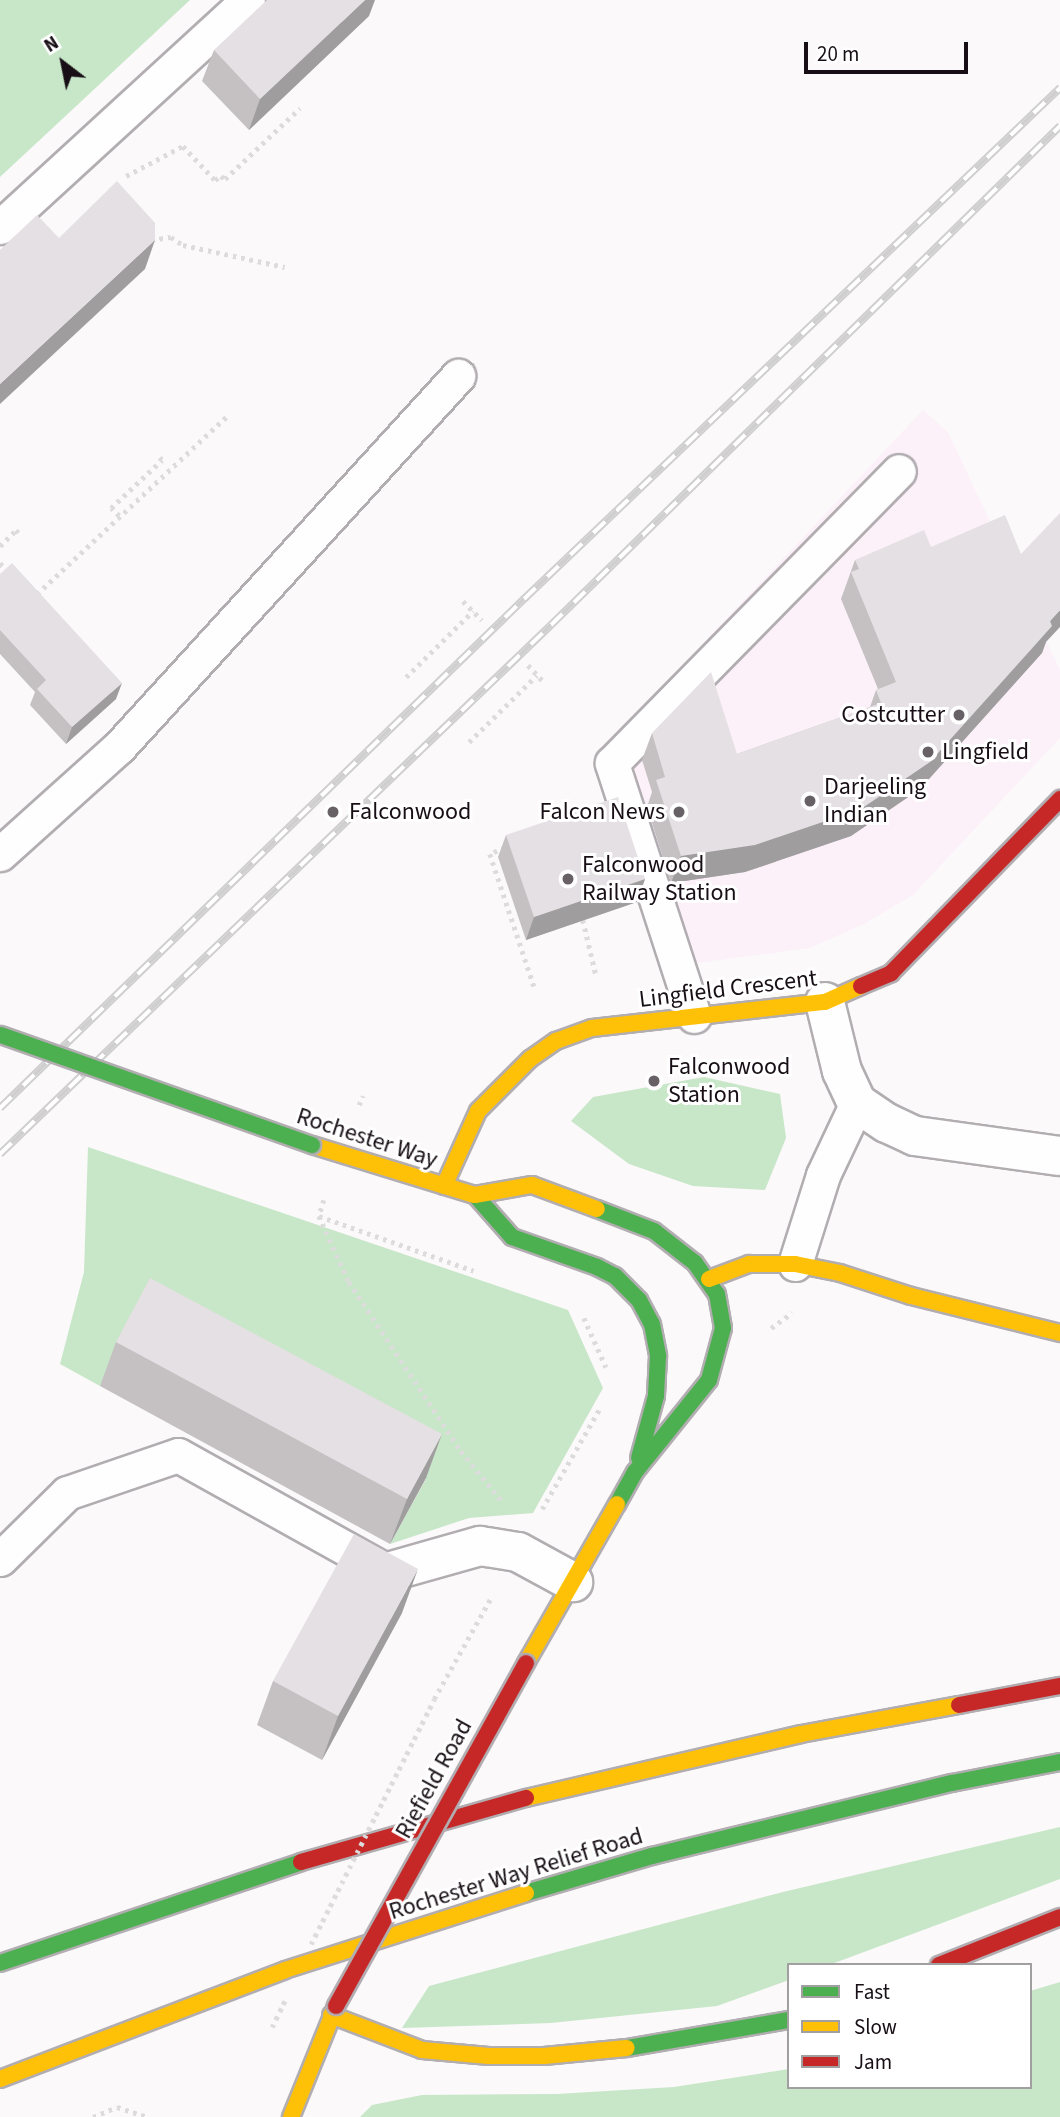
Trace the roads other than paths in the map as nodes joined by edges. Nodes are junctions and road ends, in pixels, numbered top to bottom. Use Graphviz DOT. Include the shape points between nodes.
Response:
graph roads {
  1 [pos="247,0"];
  2 [pos="0,227"];
  3 [pos="457,376"];
  4 [pos="899,471"];
  5 [pos="1060,800"];
  6 [pos="2,847"];
  7 [pos="825,1002"];
  8 [pos="694,1016"];
  9 [pos="0,1035"];
  10 [pos="858,1103"];
  11 [pos="1060,1157"];
  12 [pos="444,1186"];
  13 [pos="475,1195"];
  14 [pos="795,1264"];
  15 [pos="709,1279"];
  16 [pos="1060,1333"];
  17 [pos="635,1472"];
  18 [pos="0,1559"];
  19 [pos="388,1572"];
  20 [pos="573,1582"];
  21 [pos="1060,1686"];
  22 [pos="1060,1762"];
  23 [pos="1060,1917"];
  24 [pos="944,1963"];
  25 [pos="0,1964"];
  26 [pos="333,2010"];
  27 [pos="787,2020"];
  28 [pos="0,2079"];
  29 [pos="291,2117"];
  1 -- 2 [label="lane"];
  3 -- 6 [label="lane" via="119,747"];
  4 -- 8 [label="lane" via="612,763"];
  5 -- 7 [label="main road, Lingfield Crescent" via="891,972"];
  7 -- 8 [label="main road, Lingfield Crescent"];
  7 -- 10 [label="street" via="842,1071"];
  8 -- 12 [label="main road, Lingfield Crescent" via="592,1028 556,1041 530,1059 478,1111"];
  9 -- 12 [label="main road, Rochester Way, bridge" via="312,1145"];
  10 -- 11 [label="street" via="915,1136"];
  10 -- 14 [label="lane" via="823,1175"];
  12 -- 13 [label="main road, Rochester Way"];
  13 -- 15 [label="main road, Rochester Way" via="532,1185 556,1193 654,1231"];
  13 -- 17 [label="main road, Riefield Road" via="512,1237 597,1267 615,1276 639,1300 656,1338 658,1376"];
  14 -- 15 [label="main road" via="749,1264"];
  14 -- 16 [label="main road"];
  15 -- 17 [label="main road, Riefield Road" via="723,1328 709,1380"];
  17 -- 20 [label="main road, Riefield Road"];
  18 -- 19 [label="lane" via="68,1493 178,1455"];
  19 -- 20 [label="street" via="480,1546 523,1542"];
  20 -- 26 [label="main road, Riefield Road, bridge"];
  21 -- 25 [label="main road" via="801,1734 537,1795 341,1849"];
  22 -- 28 [label="main road, Rochester Way Relief Road" via="952,1783 652,1856 498,1901 285,1970"];
  23 -- 24 [label="main road"];
  26 -- 27 [label="main road" via="422,2050 489,2056 643,2047"];
  26 -- 29 [label="main road, Riefield Road"];
}
